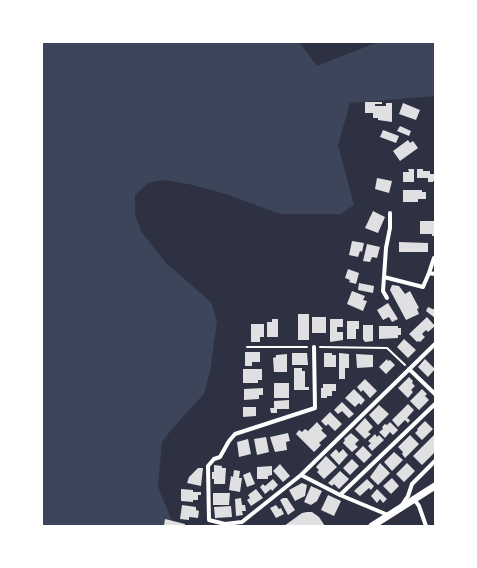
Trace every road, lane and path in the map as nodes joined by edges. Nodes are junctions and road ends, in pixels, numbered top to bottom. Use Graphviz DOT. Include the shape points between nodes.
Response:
graph roads {
  1 [pos="390,213"];
  2 [pos="434,258"];
  3 [pos="429,273"];
  4 [pos="435,274"];
  5 [pos="384,278"];
  6 [pos="387,298"];
  7 [pos="435,344"];
  8 [pos="246,347"];
  9 [pos="314,347"];
  10 [pos="409,369"];
  11 [pos="435,394"];
  12 [pos="435,404"];
  13 [pos="435,461"];
  14 [pos="301,475"];
  15 [pos="435,486"];
  16 [pos="340,495"];
  17 [pos="414,499"];
  18 [pos="399,509"];
  19 [pos="388,515"];
  20 [pos="372,526"];
  21 [pos="426,526"];
  1 -- 5 [label="street"];
  2 -- 3 [label="street"];
  3 -- 4 [label="street"];
  3 -- 5 [label="street" via="423,287"];
  5 -- 6 [label="street"];
  7 -- 10 [label="street"];
  8 -- 9 [label="path"];
  9 -- 10 [label="path" via="387,348"];
  9 -- 14 [label="street" via="316,408 235,434 220,457 208,466 209,520 225,524 242,522"];
  10 -- 11 [label="street"];
  10 -- 14 [label="street"];
  12 -- 16 [label="street"];
  13 -- 18 [label="street" via="412,484"];
  14 -- 16 [label="street"];
  15 -- 17 [label="main road"];
  16 -- 19 [label="street"];
  17 -- 18 [label="main road"];
  17 -- 21 [label="street"];
  18 -- 19 [label="main road"];
  19 -- 20 [label="main road"];
}
